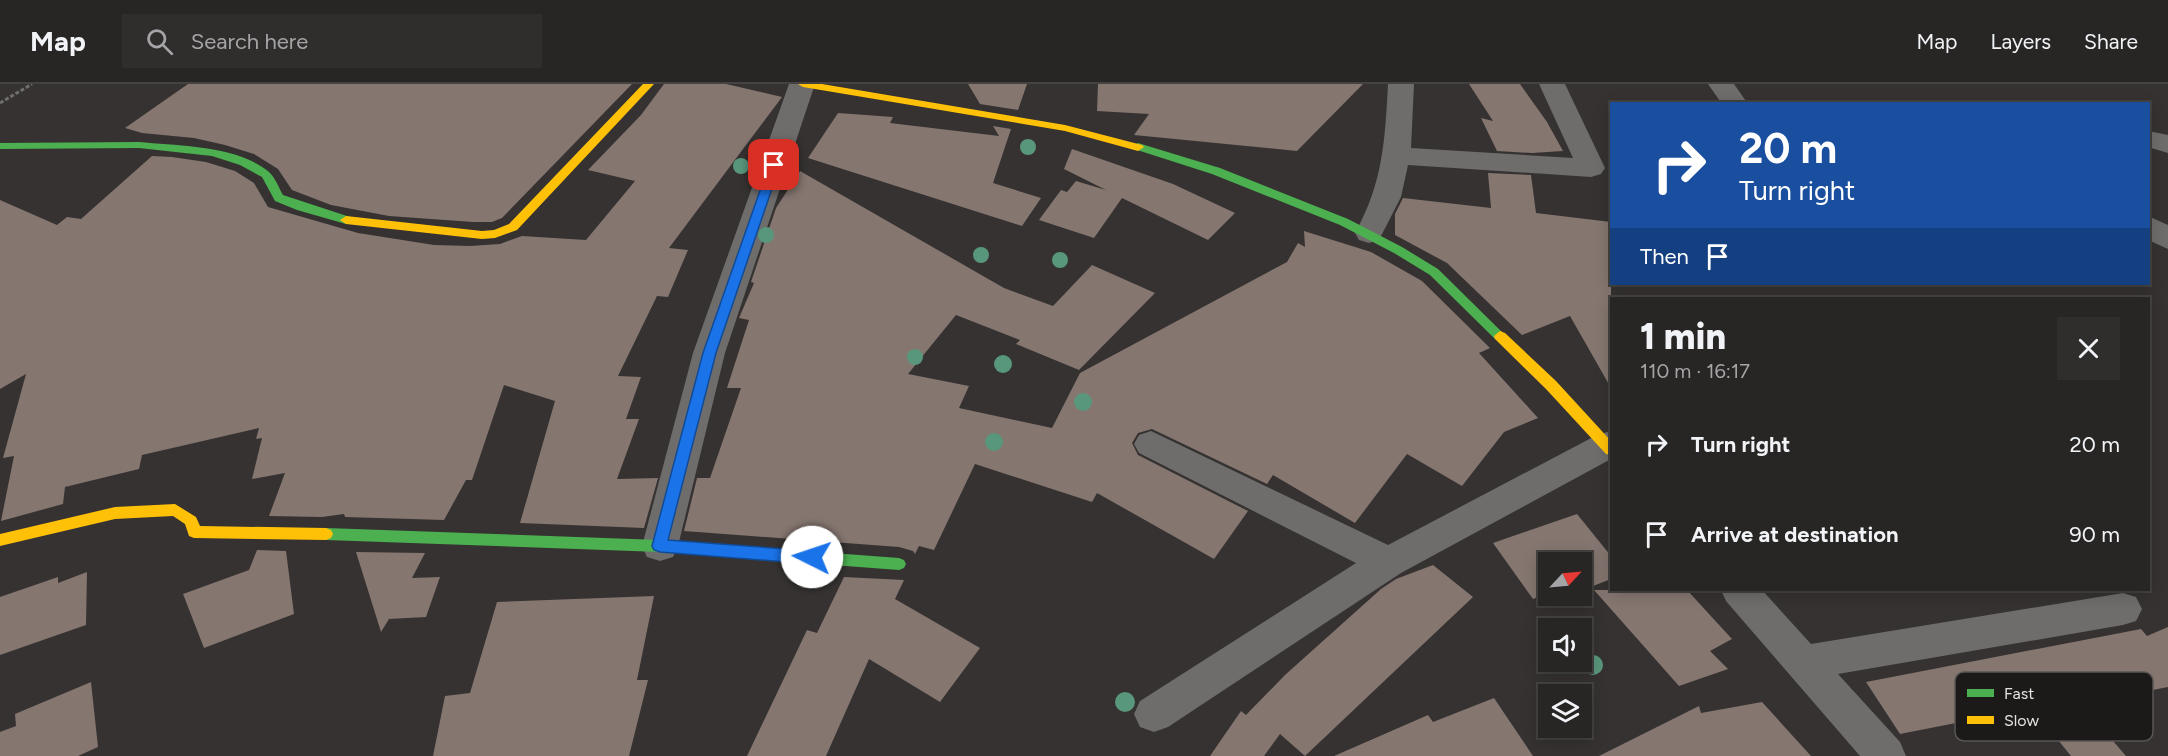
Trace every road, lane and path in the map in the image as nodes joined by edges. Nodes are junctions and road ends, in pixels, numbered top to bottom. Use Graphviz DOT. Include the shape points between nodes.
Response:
graph roads {
  1 [pos="32,84"];
  2 [pos="649,84"];
  3 [pos="803,84"];
  4 [pos="1401,84"];
  5 [pos="1552,84"];
  6 [pos="1721,84"];
  7 [pos="1734,102"];
  8 [pos="0,103"];
  9 [pos="2150,140"];
  10 [pos="2168,144"];
  11 [pos="0,146"];
  12 [pos="1397,156"];
  13 [pos="1601,168"];
  14 [pos="2150,227"];
  15 [pos="1369,233"];
  16 [pos="2168,239"];
  17 [pos="1151,444"];
  18 [pos="1609,448"];
  19 [pos="0,540"];
  20 [pos="660,546"];
  21 [pos="1388,562"];
  22 [pos="899,564"];
  23 [pos="1740,591"];
  24 [pos="2123,609"];
  25 [pos="1805,662"];
  26 [pos="1154,714"];
  27 [pos="1886,756"];
  1 -- 8 [label="path"];
  2 -- 11 [label="street" via="513,226 489,235 392,226 329,215 279,198 268,177 245,163 203,152 106,143"];
  3 -- 15 [label="street" via="1065,128 1122,142 1216,171"];
  3 -- 20 [label="street" via="710,353"];
  4 -- 12 [label="street"];
  5 -- 13 [label="street"];
  6 -- 7 [label="street"];
  9 -- 10 [label="street"];
  12 -- 13 [label="street"];
  12 -- 15 [label="street" via="1388,199"];
  14 -- 16 [label="street"];
  15 -- 18 [label="street" via="1434,272 1551,385"];
  17 -- 21 [label="street"];
  18 -- 21 [label="street"];
  19 -- 20 [label="street" via="115,513 175,510 191,521 194,532 400,535"];
  20 -- 22 [label="street"];
  21 -- 26 [label="street"];
  23 -- 25 [label="street"];
  24 -- 25 [label="street"];
  25 -- 27 [label="street"];
}
